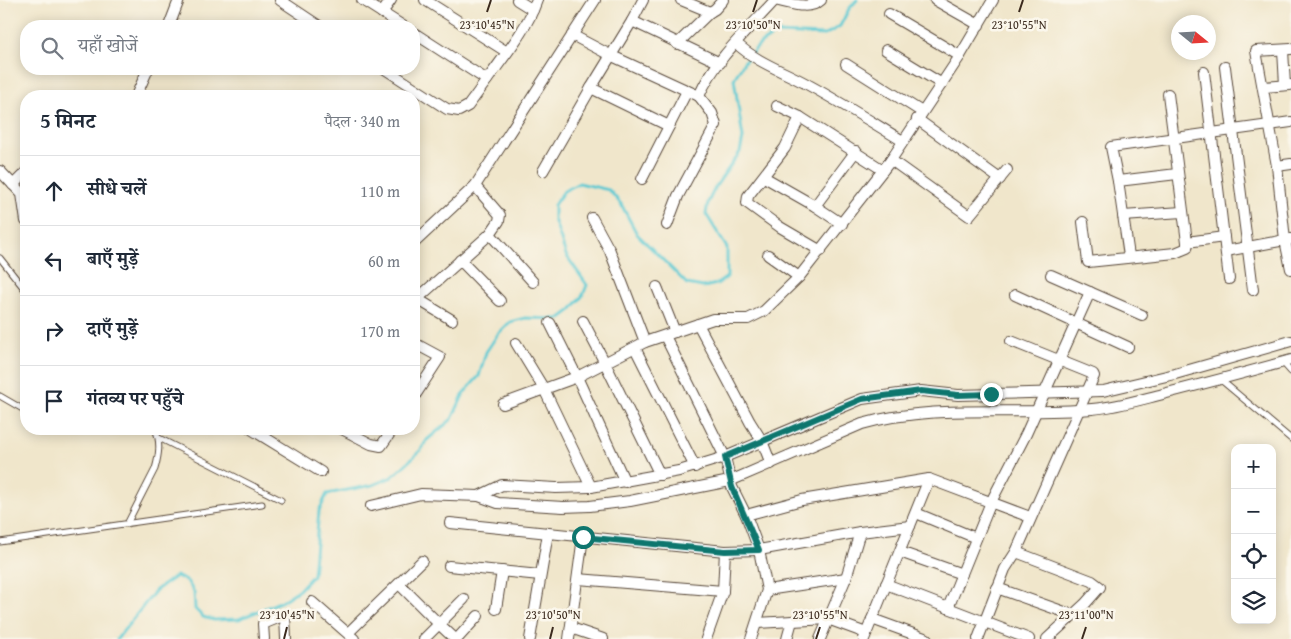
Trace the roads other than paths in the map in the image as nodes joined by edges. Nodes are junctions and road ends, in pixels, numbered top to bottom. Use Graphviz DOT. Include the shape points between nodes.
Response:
graph roads {
  1 [pos="179,0"];
  2 [pos="280,0"];
  3 [pos="362,0"];
  4 [pos="391,0"];
  5 [pos="425,0"];
  6 [pos="516,0"];
  7 [pos="595,0"];
  8 [pos="643,0"];
  9 [pos="681,0"];
  10 [pos="723,0"];
  11 [pos="775,0"];
  12 [pos="821,0"];
  13 [pos="935,0"];
  14 [pos="993,0"];
  15 [pos="535,5"];
  16 [pos="710,12"];
  17 [pos="382,13"];
  18 [pos="889,14"];
  19 [pos="171,20"];
  20 [pos="310,20"];
  21 [pos="393,20"];
  22 [pos="632,21"];
  23 [pos="979,25"];
  24 [pos="572,35"];
  25 [pos="420,37"];
  26 [pos="677,44"];
  27 [pos="740,46"];
  28 [pos="886,50"];
  29 [pos="1287,50"];
  30 [pos="507,52"];
  31 [pos="610,55"];
  32 [pos="960,56"];
  33 [pos="720,63"];
  34 [pos="846,64"];
  35 [pos="1225,67"];
  36 [pos="1204,72"];
  37 [pos="145,75"];
  38 [pos="394,75"];
  39 [pos="487,80"];
  40 [pos="942,84"];
  41 [pos="1288,85"];
  42 [pos="1263,87"];
  43 [pos="591,88"];
  44 [pos="139,90"];
  45 [pos="418,90"];
  46 [pos="687,91"];
  47 [pos="420,92"];
  48 [pos="1168,94"];
  49 [pos="699,96"];
  50 [pos="778,106"];
  51 [pos="920,116"];
  52 [pos="800,117"];
  53 [pos="1291,122"];
  54 [pos="1270,125"];
  55 [pos="669,126"];
  56 [pos="1233,130"];
  57 [pos="1212,133"];
  58 [pos="1173,138"];
  59 [pos="903,141"];
  60 [pos="856,151"];
  61 [pos="891,160"];
  62 [pos="1291,164"];
  63 [pos="1277,166"];
  64 [pos="883,170"];
  65 [pos="1007,170"];
  66 [pos="0,171"];
  67 [pos="543,171"];
  68 [pos="1178,174"];
  69 [pos="764,177"];
  70 [pos="20,178"];
  71 [pos="642,179"];
  72 [pos="1000,179"];
  73 [pos="1118,181"];
  74 [pos="13,185"];
  75 [pos="475,186"];
  76 [pos="20,192"];
  77 [pos="1286,204"];
  78 [pos="815,206"];
  79 [pos="1182,212"];
  80 [pos="1123,216"];
  81 [pos="592,218"];
  82 [pos="1083,222"];
  83 [pos="842,224"];
  84 [pos="666,225"];
  85 [pos="490,234"];
  86 [pos="420,237"];
  87 [pos="1224,237"];
  88 [pos="1288,239"];
  89 [pos="1187,242"];
  90 [pos="1248,248"];
  91 [pos="821,251"];
  92 [pos="1226,251"];
  93 [pos="768,255"];
  94 [pos="1129,256"];
  95 [pos="0,258"];
  96 [pos="460,260"];
  97 [pos="1291,269"];
  98 [pos="1051,274"];
  99 [pos="799,277"];
  100 [pos="1229,279"];
  101 [pos="533,282"];
  102 [pos="20,283"];
  103 [pos="657,287"];
  104 [pos="1253,290"];
  105 [pos="1090,292"];
  106 [pos="420,294"];
  107 [pos="1015,294"];
  108 [pos="420,301"];
  109 [pos="500,301"];
  110 [pos="1142,315"];
  111 [pos="452,320"];
  112 [pos="583,321"];
  113 [pos="1075,322"];
  114 [pos="550,323"];
  115 [pos="698,324"];
  116 [pos="670,334"];
  117 [pos="1011,341"];
  118 [pos="1291,341"];
  119 [pos="646,342"];
  120 [pos="516,343"];
  121 [pos="420,346"];
  122 [pos="1128,347"];
  123 [pos="635,348"];
  124 [pos="1245,354"];
  125 [pos="1058,361"];
  126 [pos="1287,361"];
  127 [pos="605,363"];
  128 [pos="1249,371"];
  129 [pos="1291,372"];
  130 [pos="578,376"];
  131 [pos="1159,378"];
  132 [pos="1220,379"];
  133 [pos="420,385"];
  134 [pos="544,388"];
  135 [pos="1044,392"];
  136 [pos="1086,393"];
  137 [pos="1162,394"];
  138 [pos="0,396"];
  139 [pos="503,404"];
  140 [pos="20,408"];
  141 [pos="1078,410"];
  142 [pos="1036,412"];
  143 [pos="158,435"];
  144 [pos="262,435"];
  145 [pos="354,435"];
  146 [pos="388,435"];
  147 [pos="159,438"];
  148 [pos="1291,439"];
  149 [pos="762,441"];
  150 [pos="725,457"];
  151 [pos="771,464"];
  152 [pos="695,467"];
  153 [pos="321,472"];
  154 [pos="660,475"];
  155 [pos="929,479"];
  156 [pos="625,482"];
  157 [pos="731,484"];
  158 [pos="591,487"];
  159 [pos="479,496"];
  160 [pos="281,500"];
  161 [pos="991,502"];
  162 [pos="262,504"];
  163 [pos="371,506"];
  164 [pos="916,513"];
  165 [pos="746,515"];
  166 [pos="1030,517"];
  167 [pos="450,523"];
  168 [pos="127,524"];
  169 [pos="910,526"];
  170 [pos="860,532"];
  171 [pos="548,533"];
  172 [pos="583,537"];
  173 [pos="976,538"];
  174 [pos="0,542"];
  175 [pos="759,550"];
  176 [pos="725,551"];
  177 [pos="900,552"];
  178 [pos="1016,552"];
  179 [pos="422,561"];
  180 [pos="449,566"];
  181 [pos="502,571"];
  182 [pos="962,574"];
  183 [pos="540,575"];
  184 [pos="846,578"];
  185 [pos="578,579"];
  186 [pos="399,584"];
  187 [pos="886,584"];
  188 [pos="997,588"];
  189 [pos="767,590"];
  190 [pos="723,591"];
  191 [pos="464,599"];
  192 [pos="312,602"];
  193 [pos="948,608"];
  194 [pos="496,609"];
  195 [pos="1073,615"];
  196 [pos="478,616"];
  197 [pos="828,619"];
  198 [pos="872,619"];
  199 [pos="792,621"];
  200 [pos="985,622"];
  201 [pos="438,624"];
  202 [pos="757,624"];
  203 [pos="571,628"];
  204 [pos="351,636"];
  205 [pos="865,636"];
  206 [pos="907,636"];
  207 [pos="264,639"];
  208 [pos="286,639"];
  209 [pos="424,639"];
  210 [pos="456,639"];
  211 [pos="530,639"];
  212 [pos="569,639"];
  213 [pos="603,639"];
  214 [pos="706,639"];
  215 [pos="751,639"];
  216 [pos="787,639"];
  217 [pos="820,639"];
  218 [pos="927,639"];
  219 [pos="978,639"];
  220 [pos="1029,639"];
  221 [pos="1047,639"];
  1 -- 19 [label="street"];
  2 -- 20 [label="street"];
  3 -- 17 [label="street"];
  4 -- 17 [label="street"];
  5 -- 30 [label="street"];
  6 -- 15 [label="street"];
  7 -- 24 [label="street"];
  8 -- 22 [label="street"];
  9 -- 16 [label="street"];
  10 -- 16 [label="street"];
  11 -- 12 [label="street" via="806,6"];
  11 -- 27 [label="street"];
  13 -- 23 [label="street"];
  14 -- 23 [label="street"];
  15 -- 30 [label="street"];
  16 -- 26 [label="street"];
  17 -- 21 [label="street"];
  18 -- 32 [label="street"];
  22 -- 26 [label="street"];
  22 -- 31 [label="street"];
  23 -- 32 [label="street"];
  24 -- 31 [label="street"];
  24 -- 75 [label="street"];
  25 -- 39 [label="street"];
  26 -- 33 [label="street"];
  27 -- 33 [label="street"];
  27 -- 59 [label="street"];
  28 -- 40 [label="street"];
  29 -- 41 [label="street"];
  29 -- 42 [label="street" via="1256,51"];
  30 -- 39 [label="street"];
  31 -- 43 [label="street"];
  31 -- 46 [label="street"];
  32 -- 40 [label="street"];
  33 -- 49 [label="street" via="706,80"];
  34 -- 51 [label="street"];
  35 -- 56 [label="street"];
  36 -- 57 [label="street"];
  37 -- 44 [label="street"];
  38 -- 45 [label="street"];
  39 -- 47 [label="street" via="468,106 459,111 447,109"];
  40 -- 51 [label="street"];
  41 -- 42 [label="street"];
  42 -- 54 [label="street"];
  43 -- 55 [label="street"];
  43 -- 67 [label="street"];
  46 -- 49 [label="street"];
  46 -- 55 [label="street"];
  48 -- 58 [label="street"];
  49 -- 84 [label="street" via="712,113 716,125"];
  50 -- 52 [label="street"];
  51 -- 59 [label="street"];
  51 -- 72 [label="street"];
  52 -- 60 [label="street"];
  52 -- 69 [label="street" via="785,148"];
  53 -- 54 [label="street"];
  54 -- 56 [label="street"];
  54 -- 63 [label="street"];
  55 -- 71 [label="street"];
  56 -- 57 [label="street"];
  56 -- 90 [label="street"];
  57 -- 58 [label="street"];
  57 -- 87 [label="street"];
  58 -- 68 [label="street"];
  58 -- 73 [label="street" via="1111,147"];
  59 -- 61 [label="street"];
  60 -- 64 [label="street"];
  60 -- 78 [label="street"];
  61 -- 64 [label="street"];
  61 -- 72 [label="street" via="970,216"];
  62 -- 63 [label="street"];
  63 -- 77 [label="street"];
  64 -- 83 [label="street"];
  65 -- 72 [label="street"];
  66 -- 74 [label="street"];
  68 -- 73 [label="street"];
  68 -- 79 [label="street"];
  69 -- 78 [label="street"];
  69 -- 91 [label="street" via="748,196 747,203"];
  70 -- 74 [label="street"];
  73 -- 80 [label="street"];
  74 -- 76 [label="street"];
  75 -- 85 [label="street" via="500,216"];
  75 -- 86 [label="street"];
  77 -- 88 [label="street"];
  78 -- 83 [label="street"];
  79 -- 80 [label="street"];
  79 -- 89 [label="street"];
  80 -- 94 [label="street"];
  81 -- 119 [label="street" via="610,251"];
  82 -- 94 [label="street" via="1088,262"];
  83 -- 91 [label="street"];
  85 -- 96 [label="street"];
  85 -- 101 [label="street"];
  87 -- 89 [label="street"];
  87 -- 92 [label="street"];
  88 -- 90 [label="street"];
  88 -- 97 [label="street"];
  89 -- 94 [label="street" via="1187,248 1175,253"];
  90 -- 92 [label="street"];
  90 -- 104 [label="street"];
  91 -- 99 [label="street"];
  92 -- 100 [label="street"];
  93 -- 99 [label="street"];
  95 -- 102 [label="lane"];
  96 -- 106 [label="street"];
  96 -- 109 [label="street"];
  98 -- 105 [label="street"];
  99 -- 115 [label="street" via="764,311 748,319 713,319"];
  103 -- 116 [label="street"];
  105 -- 110 [label="street"];
  105 -- 113 [label="street"];
  107 -- 113 [label="street"];
  108 -- 111 [label="street"];
  112 -- 127 [label="street"];
  113 -- 122 [label="street"];
  113 -- 125 [label="street"];
  114 -- 130 [label="street"];
  115 -- 116 [label="street"];
  115 -- 149 [label="street"];
  116 -- 119 [label="street"];
  116 -- 150 [label="street"];
  117 -- 125 [label="street"];
  118 -- 124 [label="street"];
  119 -- 123 [label="street"];
  120 -- 134 [label="street"];
  121 -- 133 [label="street" via="440,357"];
  123 -- 127 [label="street"];
  123 -- 152 [label="street"];
  124 -- 128 [label="street"];
  124 -- 131 [label="street"];
  125 -- 135 [label="street"];
  125 -- 136 [label="street" via="1093,374"];
  126 -- 128 [label="street"];
  126 -- 129 [label="lane"];
  127 -- 130 [label="street"];
  127 -- 154 [label="street"];
  128 -- 132 [label="street"];
  130 -- 134 [label="street"];
  130 -- 156 [label="street"];
  131 -- 136 [label="street"];
  131 -- 137 [label="street"];
  132 -- 137 [label="street"];
  132 -- 148 [label="lane"];
  134 -- 139 [label="street"];
  134 -- 158 [label="street"];
  135 -- 136 [label="street"];
  135 -- 142 [label="street"];
  135 -- 149 [label="street" via="958,395 921,391 862,399"];
  136 -- 141 [label="street"];
  137 -- 141 [label="street" via="1107,408"];
  138 -- 140 [label="lane"];
  141 -- 142 [label="street"];
  141 -- 166 [label="street"];
  142 -- 151 [label="street" via="927,412 881,418"];
  142 -- 161 [label="street"];
  143 -- 147 [label="lane"];
  144 -- 153 [label="street"];
  145 -- 146 [label="street" via="381,446"];
  147 -- 160 [label="lane"];
  147 -- 168 [label="lane" via="155,469"];
  149 -- 150 [label="street"];
  149 -- 151 [label="street"];
  150 -- 152 [label="street"];
  150 -- 157 [label="street"];
  151 -- 157 [label="street"];
  152 -- 154 [label="street"];
  154 -- 156 [label="street"];
  155 -- 161 [label="street"];
  155 -- 164 [label="street"];
  155 -- 165 [label="street" via="802,500"];
  156 -- 158 [label="street"];
  157 -- 159 [label="street" via="590,506 498,503"];
  157 -- 165 [label="street"];
  158 -- 159 [label="street" via="502,485"];
  159 -- 163 [label="street" via="421,494"];
  161 -- 166 [label="street"];
  161 -- 173 [label="street"];
  162 -- 168 [label="lane"];
  164 -- 169 [label="street"];
  164 -- 173 [label="street"];
  165 -- 175 [label="street"];
  166 -- 178 [label="street"];
  167 -- 171 [label="street"];
  168 -- 174 [label="lane"];
  169 -- 170 [label="street"];
  169 -- 177 [label="street"];
  170 -- 175 [label="street"];
  170 -- 184 [label="street"];
  171 -- 172 [label="street"];
  171 -- 183 [label="street"];
  172 -- 176 [label="street"];
  172 -- 185 [label="street"];
  173 -- 182 [label="street"];
  175 -- 176 [label="street"];
  175 -- 189 [label="street"];
  176 -- 190 [label="street"];
  177 -- 182 [label="street"];
  177 -- 187 [label="street"];
  178 -- 188 [label="street"];
  178 -- 195 [label="street" via="1092,581 1100,588"];
  179 -- 186 [label="street"];
  180 -- 181 [label="street"];
  181 -- 183 [label="street"];
  181 -- 194 [label="street"];
  182 -- 193 [label="street"];
  183 -- 211 [label="street"];
  184 -- 189 [label="street"];
  184 -- 197 [label="street"];
  185 -- 190 [label="street"];
  185 -- 203 [label="street"];
  186 -- 201 [label="street"];
  186 -- 204 [label="street"];
  187 -- 193 [label="street"];
  187 -- 198 [label="street"];
  188 -- 195 [label="street"];
  188 -- 200 [label="street"];
  189 -- 202 [label="street"];
  190 -- 214 [label="street"];
  191 -- 201 [label="street"];
  192 -- 204 [label="street"];
  193 -- 200 [label="street"];
  195 -- 221 [label="street"];
  196 -- 210 [label="street"];
  197 -- 199 [label="street"];
  197 -- 205 [label="street"];
  197 -- 217 [label="street"];
  198 -- 205 [label="street"];
  198 -- 206 [label="street"];
  199 -- 202 [label="street"];
  199 -- 216 [label="street"];
  200 -- 219 [label="street"];
  200 -- 220 [label="street"];
  201 -- 209 [label="street"];
  201 -- 210 [label="street"];
  202 -- 215 [label="street"];
  203 -- 212 [label="street"];
  203 -- 213 [label="street"];
  206 -- 218 [label="street"];
  207 -- 208 [label="street" via="264,624 285,615"];
}
